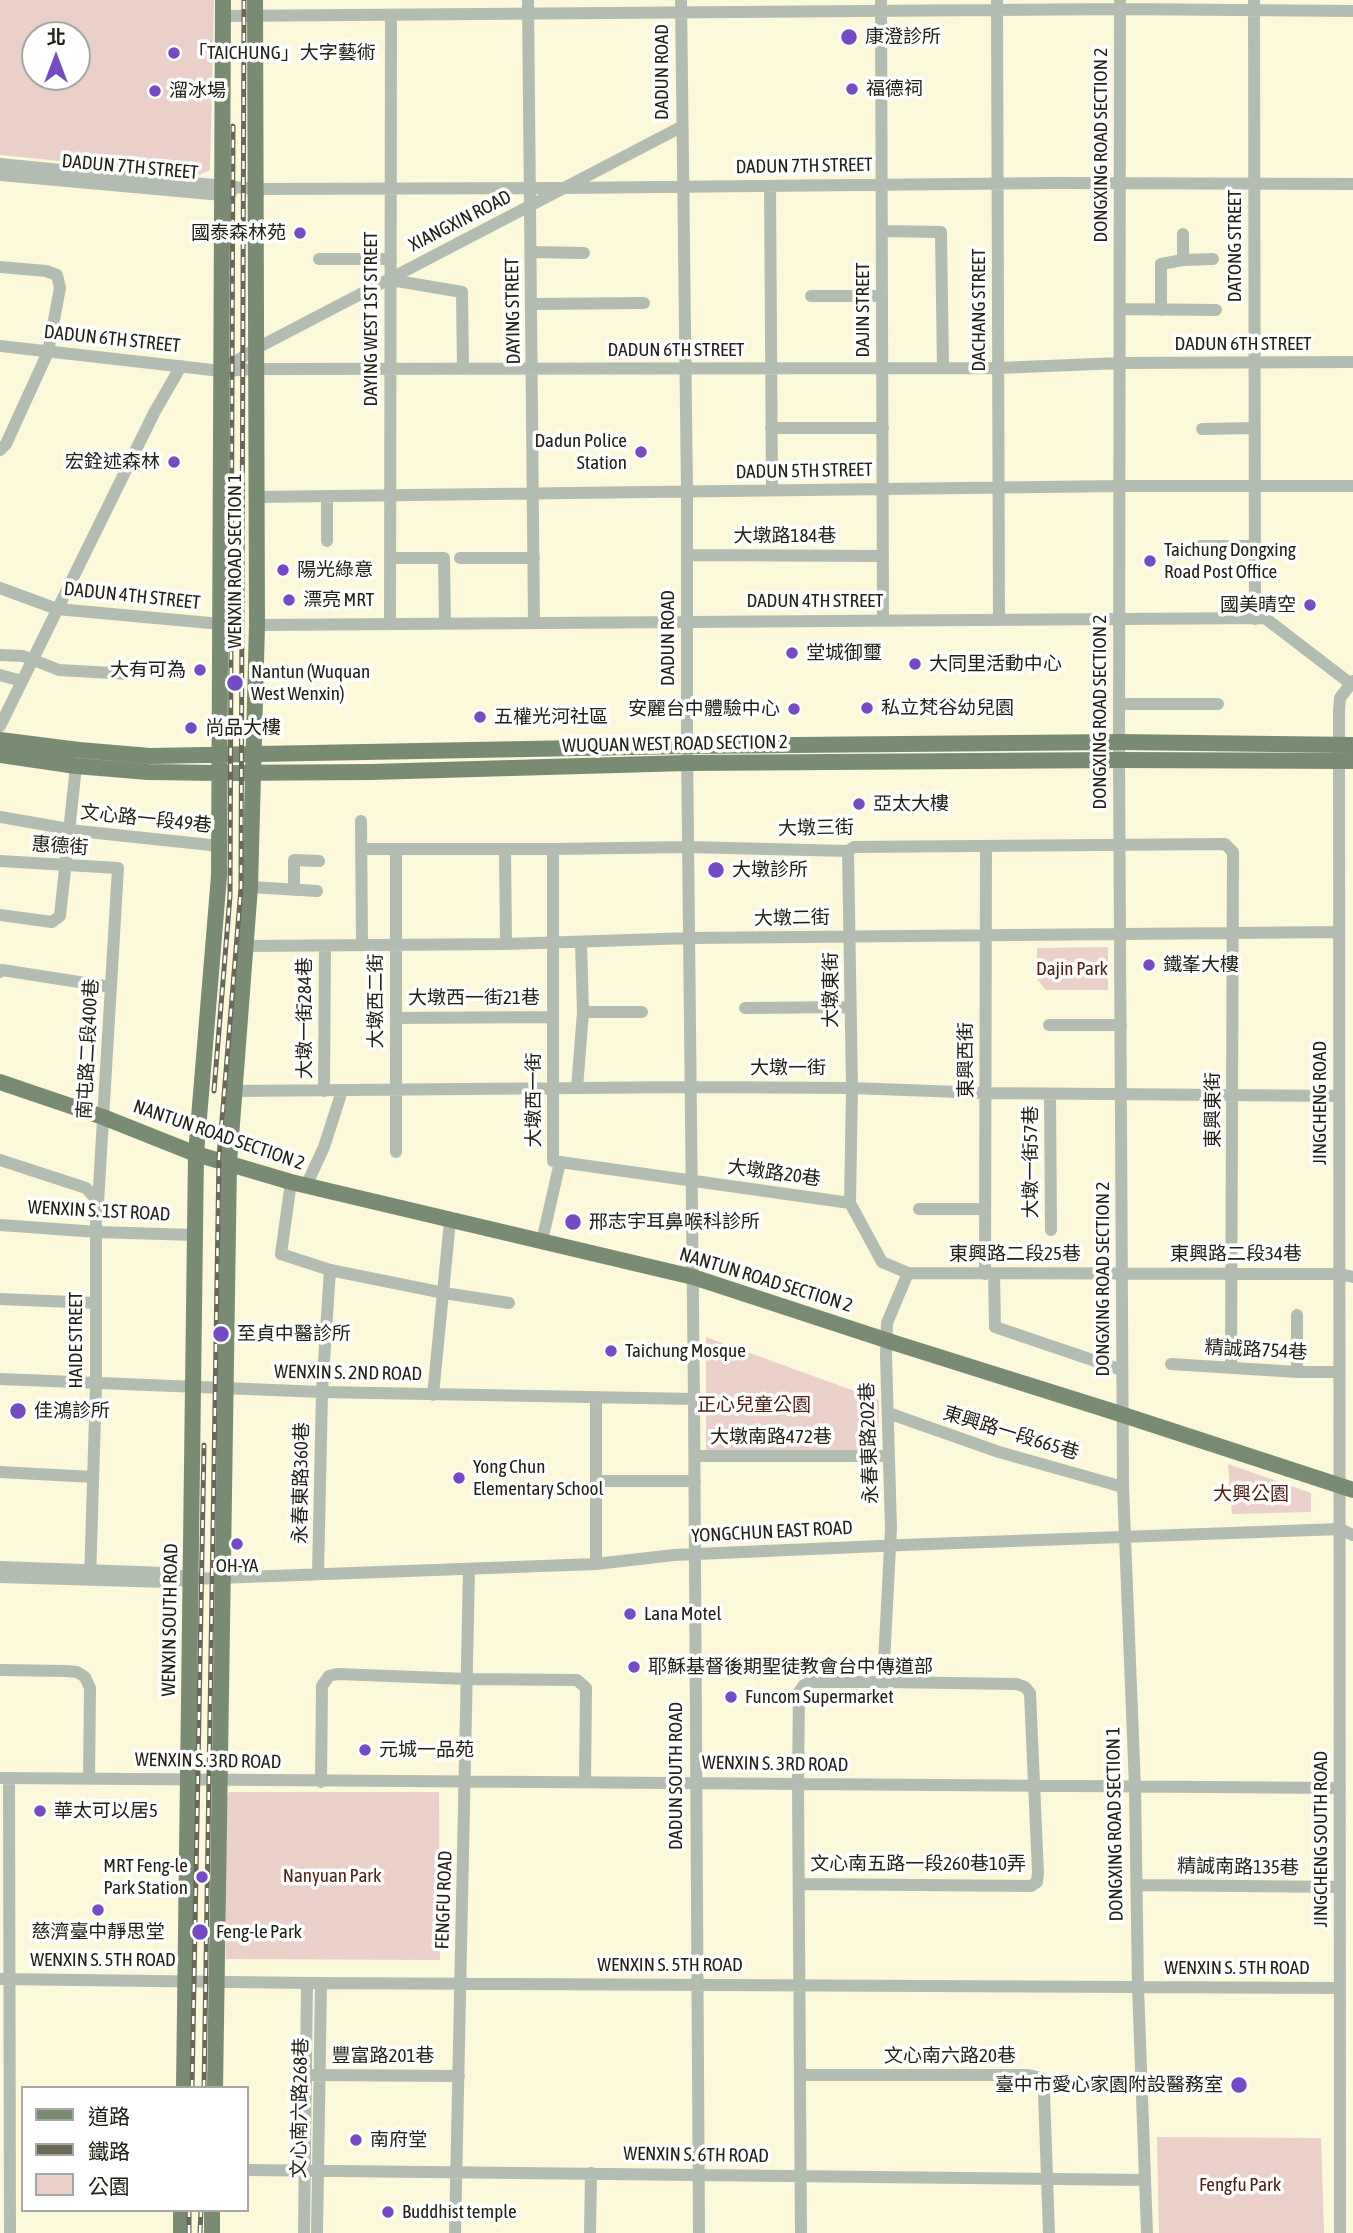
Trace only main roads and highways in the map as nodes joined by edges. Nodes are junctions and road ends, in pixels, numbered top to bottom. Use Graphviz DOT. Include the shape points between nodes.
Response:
graph roads {
  1 [pos="223,8"];
  2 [pos="255,8"];
  3 [pos="0,740"];
  4 [pos="1348,753"];
  5 [pos="254,754"];
  6 [pos="0,755"];
  7 [pos="220,755"];
  8 [pos="253,772"];
  9 [pos="220,773"];
  10 [pos="0,1082"];
  11 [pos="197,1154"];
  12 [pos="229,1163"];
  13 [pos="1346,1488"];
  14 [pos="184,2086"];
  15 [pos="215,2086"];
  16 [pos="181,2212"];
  17 [pos="212,2212"];
  18 [pos="181,2233"];
  19 [pos="212,2233"];
  1 -- 7 [label="main road, WENXIN ROAD SECTION 1"];
  2 -- 5 [label="main road, WENXIN ROAD SECTION 1"];
  3 -- 7 [label="main road, WUQUAN WEST ROAD SECTION 2" via="150,756"];
  4 -- 5 [label="main road, WUQUAN WEST ROAD SECTION 2" via="1119,742"];
  4 -- 8 [label="main road, WUQUAN WEST ROAD SECTION 2"];
  5 -- 7 [label="main road, WUQUAN WEST ROAD SECTION 2"];
  5 -- 8 [label="main road, WENXIN ROAD SECTION 1"];
  6 -- 9 [label="main road, WUQUAN WEST ROAD SECTION 2" via="148,772"];
  7 -- 9 [label="main road, WENXIN ROAD SECTION 1"];
  8 -- 9 [label="main road, WUQUAN WEST ROAD SECTION 2"];
  8 -- 12 [label="main road, WENXIN ROAD SECTION 1" via="247,946"];
  9 -- 11 [label="main road, WENXIN ROAD SECTION 1" via="216,917"];
  10 -- 11 [label="main road, NANTUN ROAD SECTION 2"];
  11 -- 12 [label="main road, NANTUN ROAD SECTION 2"];
  11 -- 14 [label="main road, WENXIN SOUTH ROAD"];
  12 -- 13 [label="main road, NANTUN ROAD SECTION 2" via="298,1184 693,1277"];
  12 -- 15 [label="main road"];
  16 -- 18 [label="main road"];
  17 -- 19 [label="main road"];
}
